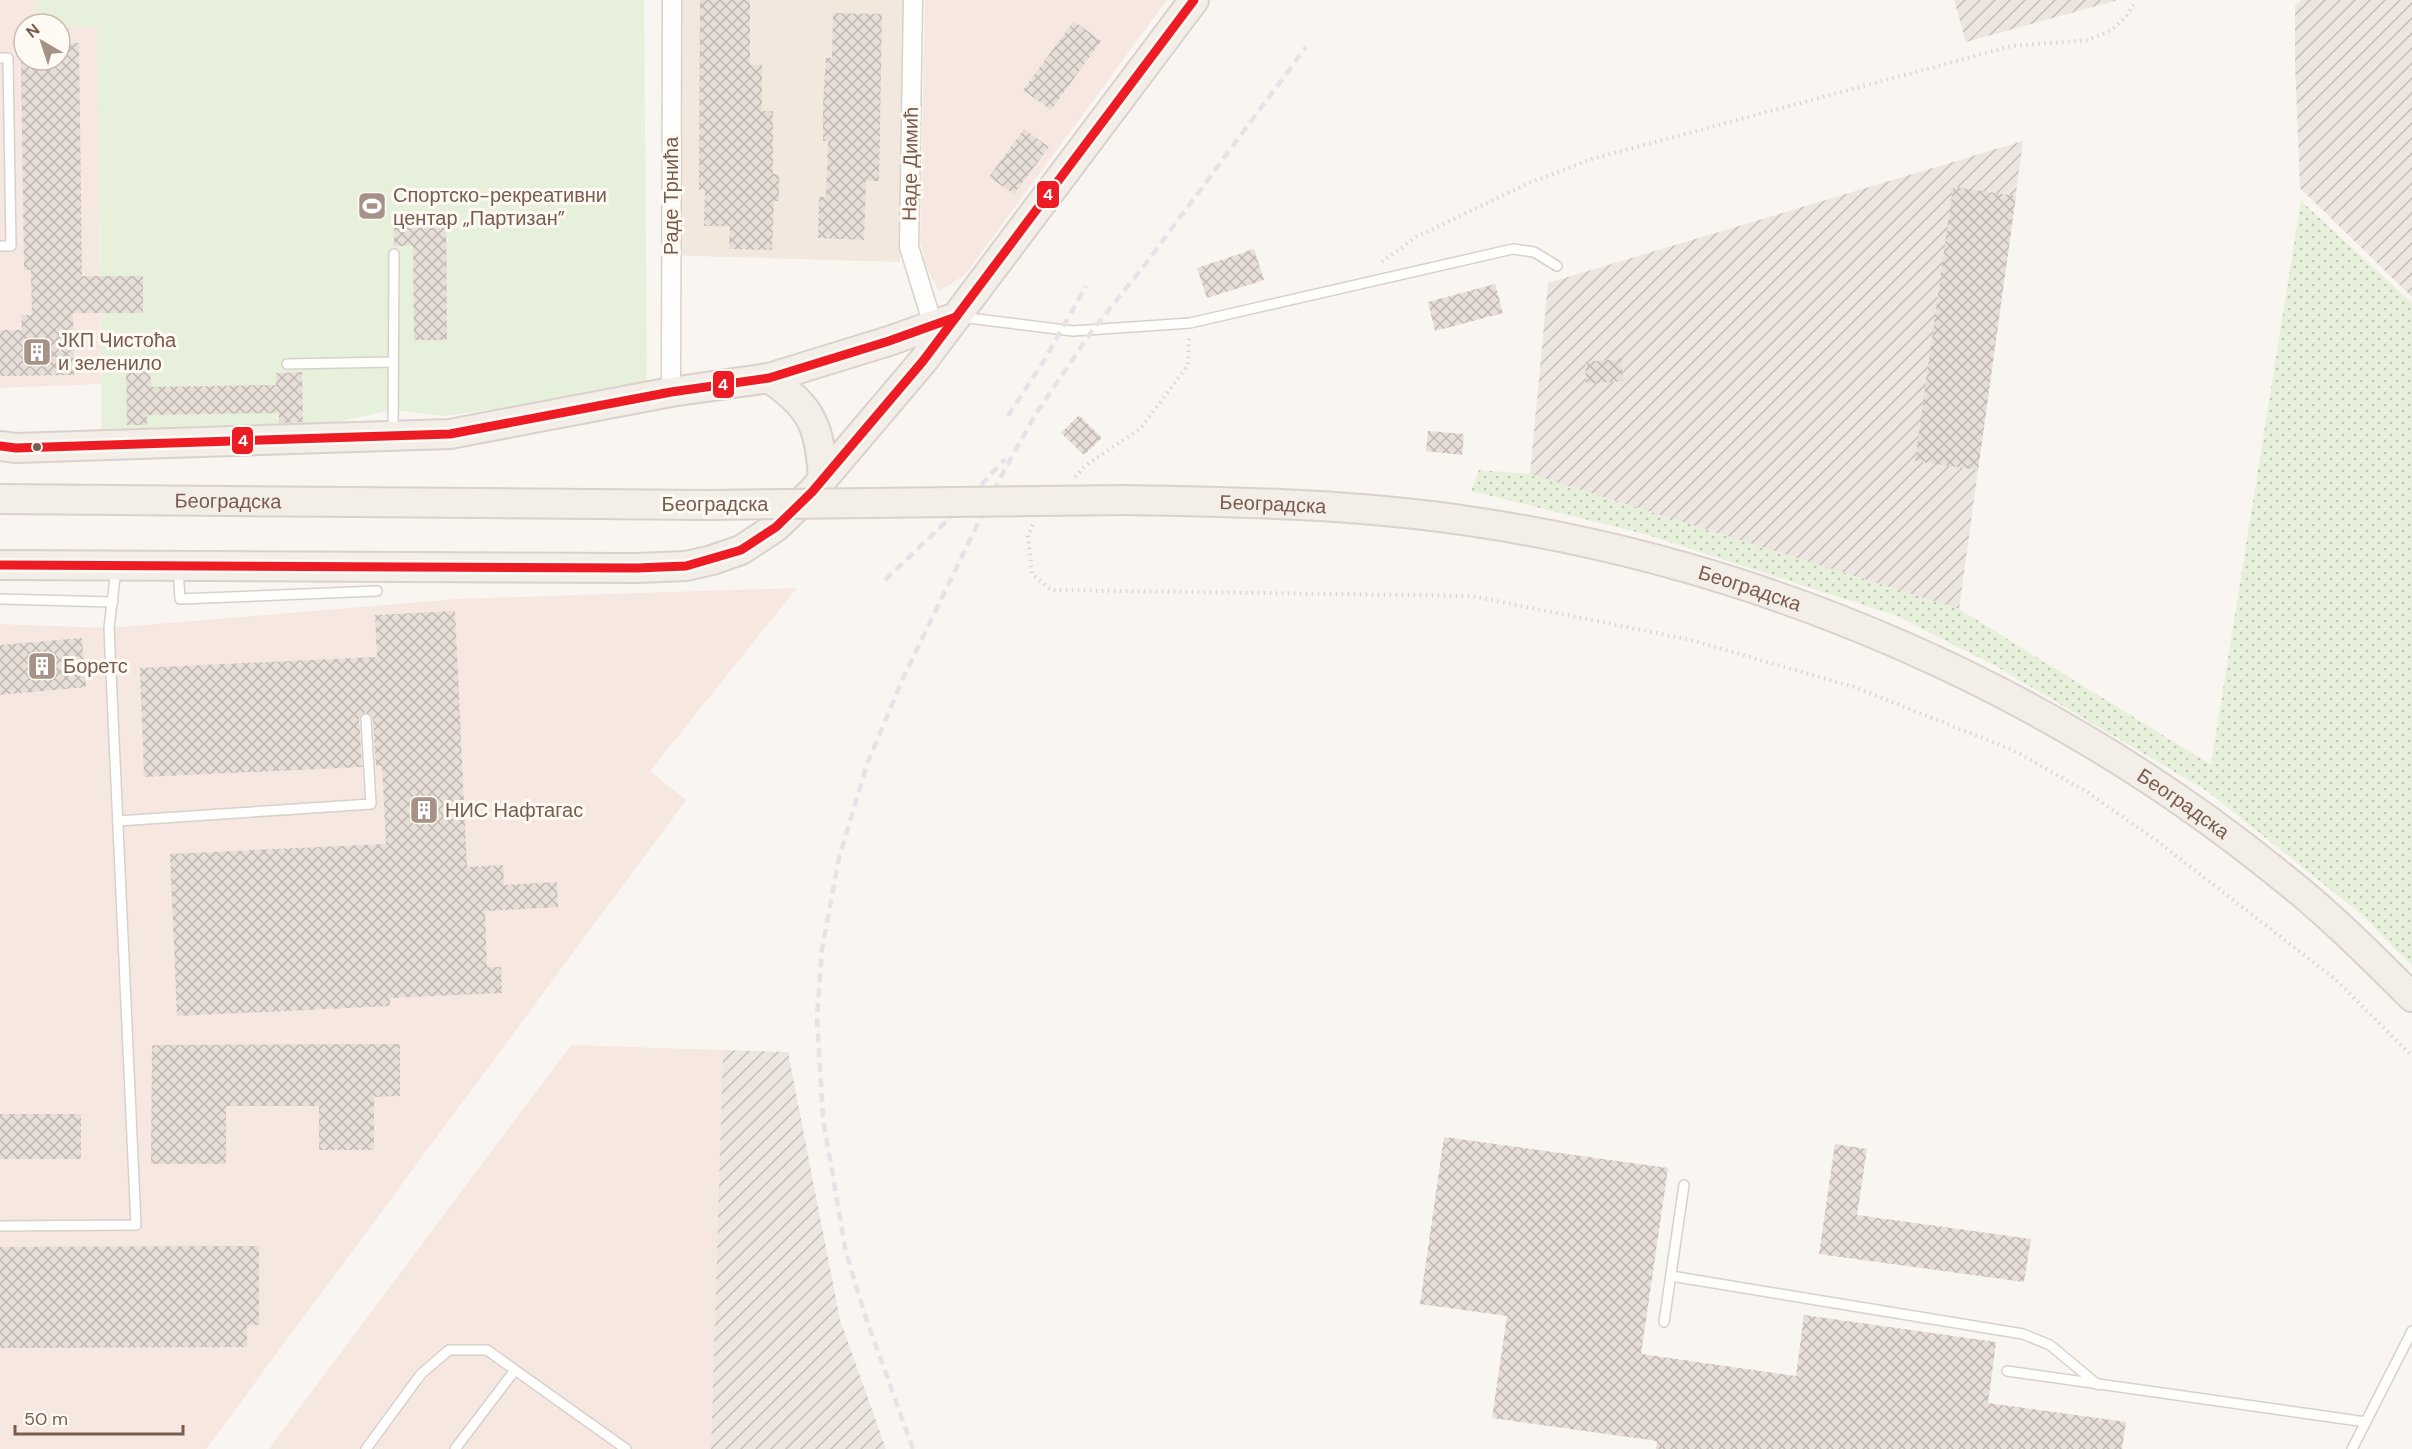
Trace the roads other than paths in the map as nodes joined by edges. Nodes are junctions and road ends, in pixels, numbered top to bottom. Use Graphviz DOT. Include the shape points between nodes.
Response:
graph roads {
  1 [pos="672,0"];
  2 [pos="913,0"];
  3 [pos="1194,0"];
  4 [pos="0,58"];
  5 [pos="0,246"];
  6 [pos="394,254"];
  7 [pos="1557,266"];
  8 [pos="944,321"];
  9 [pos="393,362"];
  10 [pos="287,364"];
  11 [pos="769,378"];
  12 [pos="671,392"];
  13 [pos="393,436"];
  14 [pos="0,446"];
  15 [pos="823,480"];
  16 [pos="0,499"];
  17 [pos="0,565"];
  18 [pos="117,567"];
  19 [pos="178,567"];
  20 [pos="377,591"];
  21 [pos="0,599"];
  22 [pos="113,602"];
  23 [pos="366,719"];
  24 [pos="118,821"];
  25 [pos="2412,997"];
  26 [pos="1684,1185"];
  27 [pos="0,1226"];
  28 [pos="1671,1276"];
  29 [pos="1664,1322"];
  30 [pos="2412,1332"];
  31 [pos="515,1370"];
  32 [pos="2007,1371"];
  33 [pos="2098,1385"];
  34 [pos="2366,1422"];
  35 [pos="366,1449"];
  36 [pos="455,1449"];
  37 [pos="626,1449"];
  38 [pos="2352,1449"];
  1 -- 12 [label="street, Раде Трнића"];
  2 -- 8 [label="street, Наде Димић" via="909,247"];
  3 -- 8 [label="main road"];
  4 -- 5 [label="lane" via="8,58 11,246"];
  6 -- 9 [label="lane"];
  7 -- 8 [label="lane" via="1534,252 1513,249 1190,323 1073,331"];
  8 -- 11 [label="main road"];
  8 -- 15 [label="main road" via="922,362"];
  9 -- 10 [label="lane"];
  9 -- 13 [label="lane"];
  11 -- 12 [label="main road"];
  11 -- 15 [label="main road" via="806,409 821,450"];
  12 -- 13 [label="main road" via="450,434"];
  13 -- 14 [label="main road"];
  15 -- 19 [label="main road" via="776,527 741,550 686,566"];
  16 -- 25 [label="main road, Београдска, bridge" via="707,505 1270,502 1346,506 1535,532 1696,571 1781,598 1949,667 2020,703 2158,786 2241,844 2358,944"];
  17 -- 18 [label="main road"];
  18 -- 19 [label="main road"];
  18 -- 22 [label="lane"];
  19 -- 20 [label="lane" via="180,599"];
  21 -- 22 [label="lane"];
  22 -- 24 [label="lane" via="109,628"];
  23 -- 24 [label="lane" via="371,804"];
  24 -- 27 [label="lane" via="136,1225"];
  26 -- 28 [label="lane"];
  28 -- 29 [label="lane"];
  28 -- 33 [label="lane" via="2023,1334 2050,1345"];
  30 -- 34 [label="lane"];
  31 -- 35 [label="lane" via="487,1350 449,1350 421,1374"];
  31 -- 36 [label="lane"];
  31 -- 37 [label="lane"];
  32 -- 33 [label="lane"];
  33 -- 34 [label="lane"];
  34 -- 38 [label="lane"];
}
